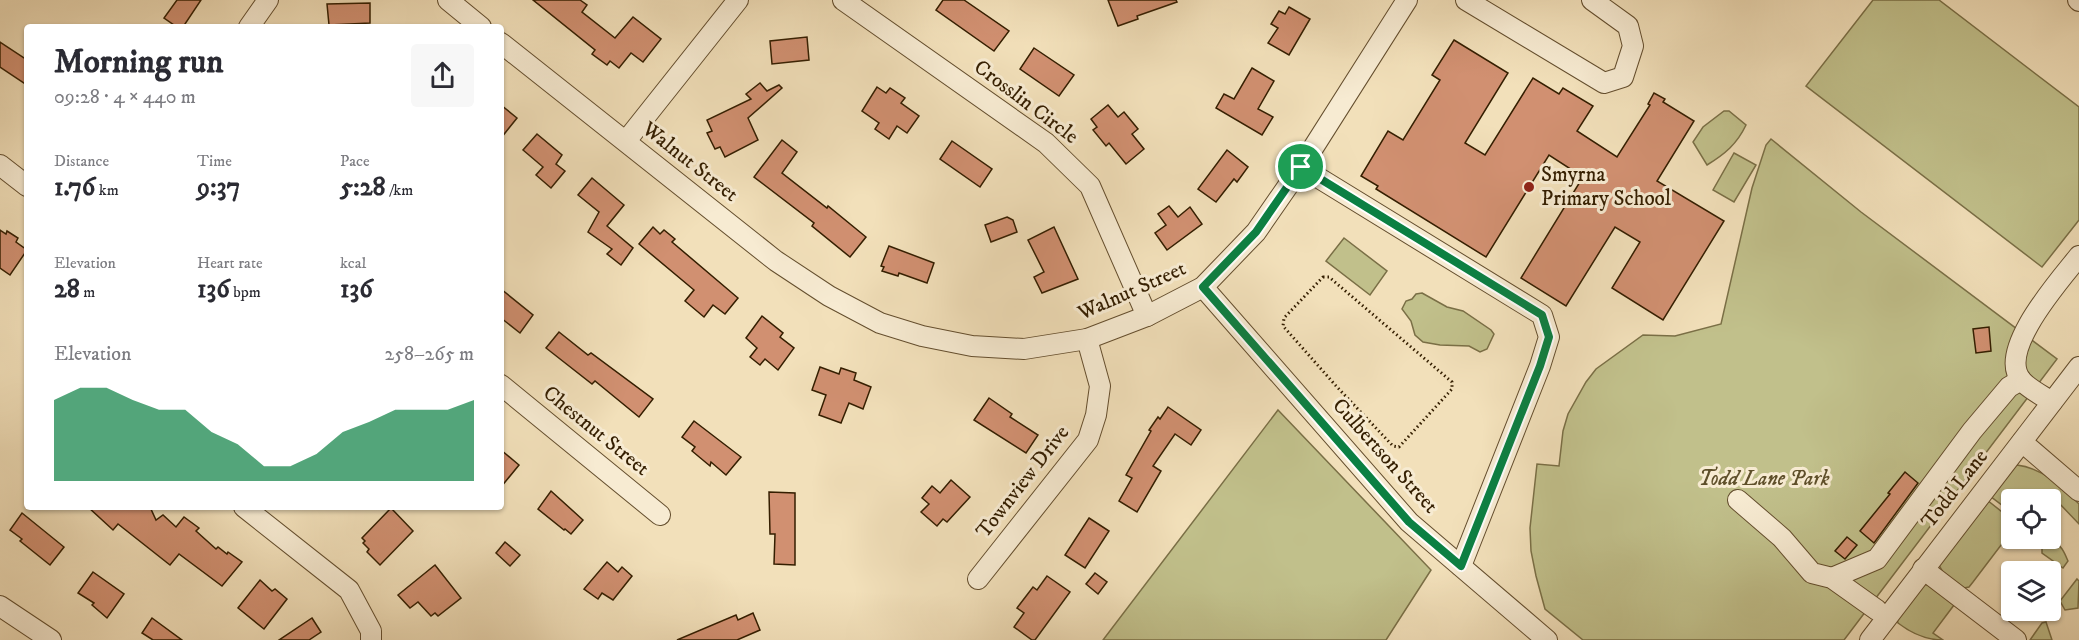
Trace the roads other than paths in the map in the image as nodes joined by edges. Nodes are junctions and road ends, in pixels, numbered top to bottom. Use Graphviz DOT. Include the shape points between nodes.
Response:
graph roads {
  1 [pos="268,0"];
  2 [pos="448,0"];
  3 [pos="738,0"];
  4 [pos="843,0"];
  5 [pos="1407,0"];
  6 [pos="1466,0"];
  7 [pos="1592,0"];
  8 [pos="251,24"];
  9 [pos="477,24"];
  10 [pos="504,45"];
  11 [pos="626,141"];
  12 [pos="0,165"];
  13 [pos="1301,167"];
  14 [pos="24,184"];
  15 [pos="2079,256"];
  16 [pos="1203,287"];
  17 [pos="1147,316"];
  18 [pos="1087,339"];
  19 [pos="2079,367"];
  20 [pos="2021,380"];
  21 [pos="504,387"];
  22 [pos="2052,402"];
  23 [pos="2022,442"];
  24 [pos="2079,491"];
  25 [pos="1738,500"];
  26 [pos="248,510"];
  27 [pos="660,515"];
  28 [pos="1461,566"];
  29 [pos="1923,569"];
  30 [pos="1833,578"];
  31 [pos="978,579"];
  32 [pos="0,606"];
  33 [pos="1877,610"];
  34 [pos="1539,637"];
  35 [pos="51,640"];
  36 [pos="371,640"];
  37 [pos="1870,640"];
  38 [pos="2016,640"];
  1 -- 8 [label="street"];
  2 -- 9 [label="street"];
  3 -- 11 [label="street"];
  4 -- 17 [label="street, Crosslin Circle" via="1046,143 1090,186"];
  5 -- 13 [label="street, Walnut Street"];
  6 -- 7 [label="street" via="1604,83 1623,77 1633,46 1628,26"];
  10 -- 11 [label="street, Walnut Street"];
  11 -- 18 [label="street, Walnut Street" via="776,261 829,297 880,323 972,346 1024,349"];
  12 -- 14 [label="street"];
  13 -- 16 [label="street, Walnut Street" via="1256,232"];
  13 -- 28 [label="street" via="1542,315 1549,337 1540,366"];
  15 -- 20 [label="street" via="2038,309 2018,346 2015,366"];
  16 -- 17 [label="street, Walnut Street"];
  16 -- 28 [label="street, Culbertson Street" via="1409,522"];
  17 -- 18 [label="street, Walnut Street"];
  18 -- 31 [label="street, Townview Drive" via="1100,386 1088,440"];
  19 -- 22 [label="street, Todd Lane"];
  20 -- 22 [label="street"];
  20 -- 30 [label="street" via="2009,387 1972,431 1877,559"];
  21 -- 27 [label="street, Chestnut Street"];
  22 -- 23 [label="street, Todd Lane"];
  23 -- 24 [label="street"];
  23 -- 29 [label="street, Todd Lane"];
  25 -- 30 [label="street" via="1782,538 1812,573"];
  26 -- 36 [label="street" via="349,590 371,631"];
  28 -- 34 [label="street, Culbertson Street"];
  29 -- 37 [label="street, Todd Lane"];
  29 -- 38 [label="street"];
  30 -- 33 [label="street"];
  32 -- 35 [label="street"];
}
